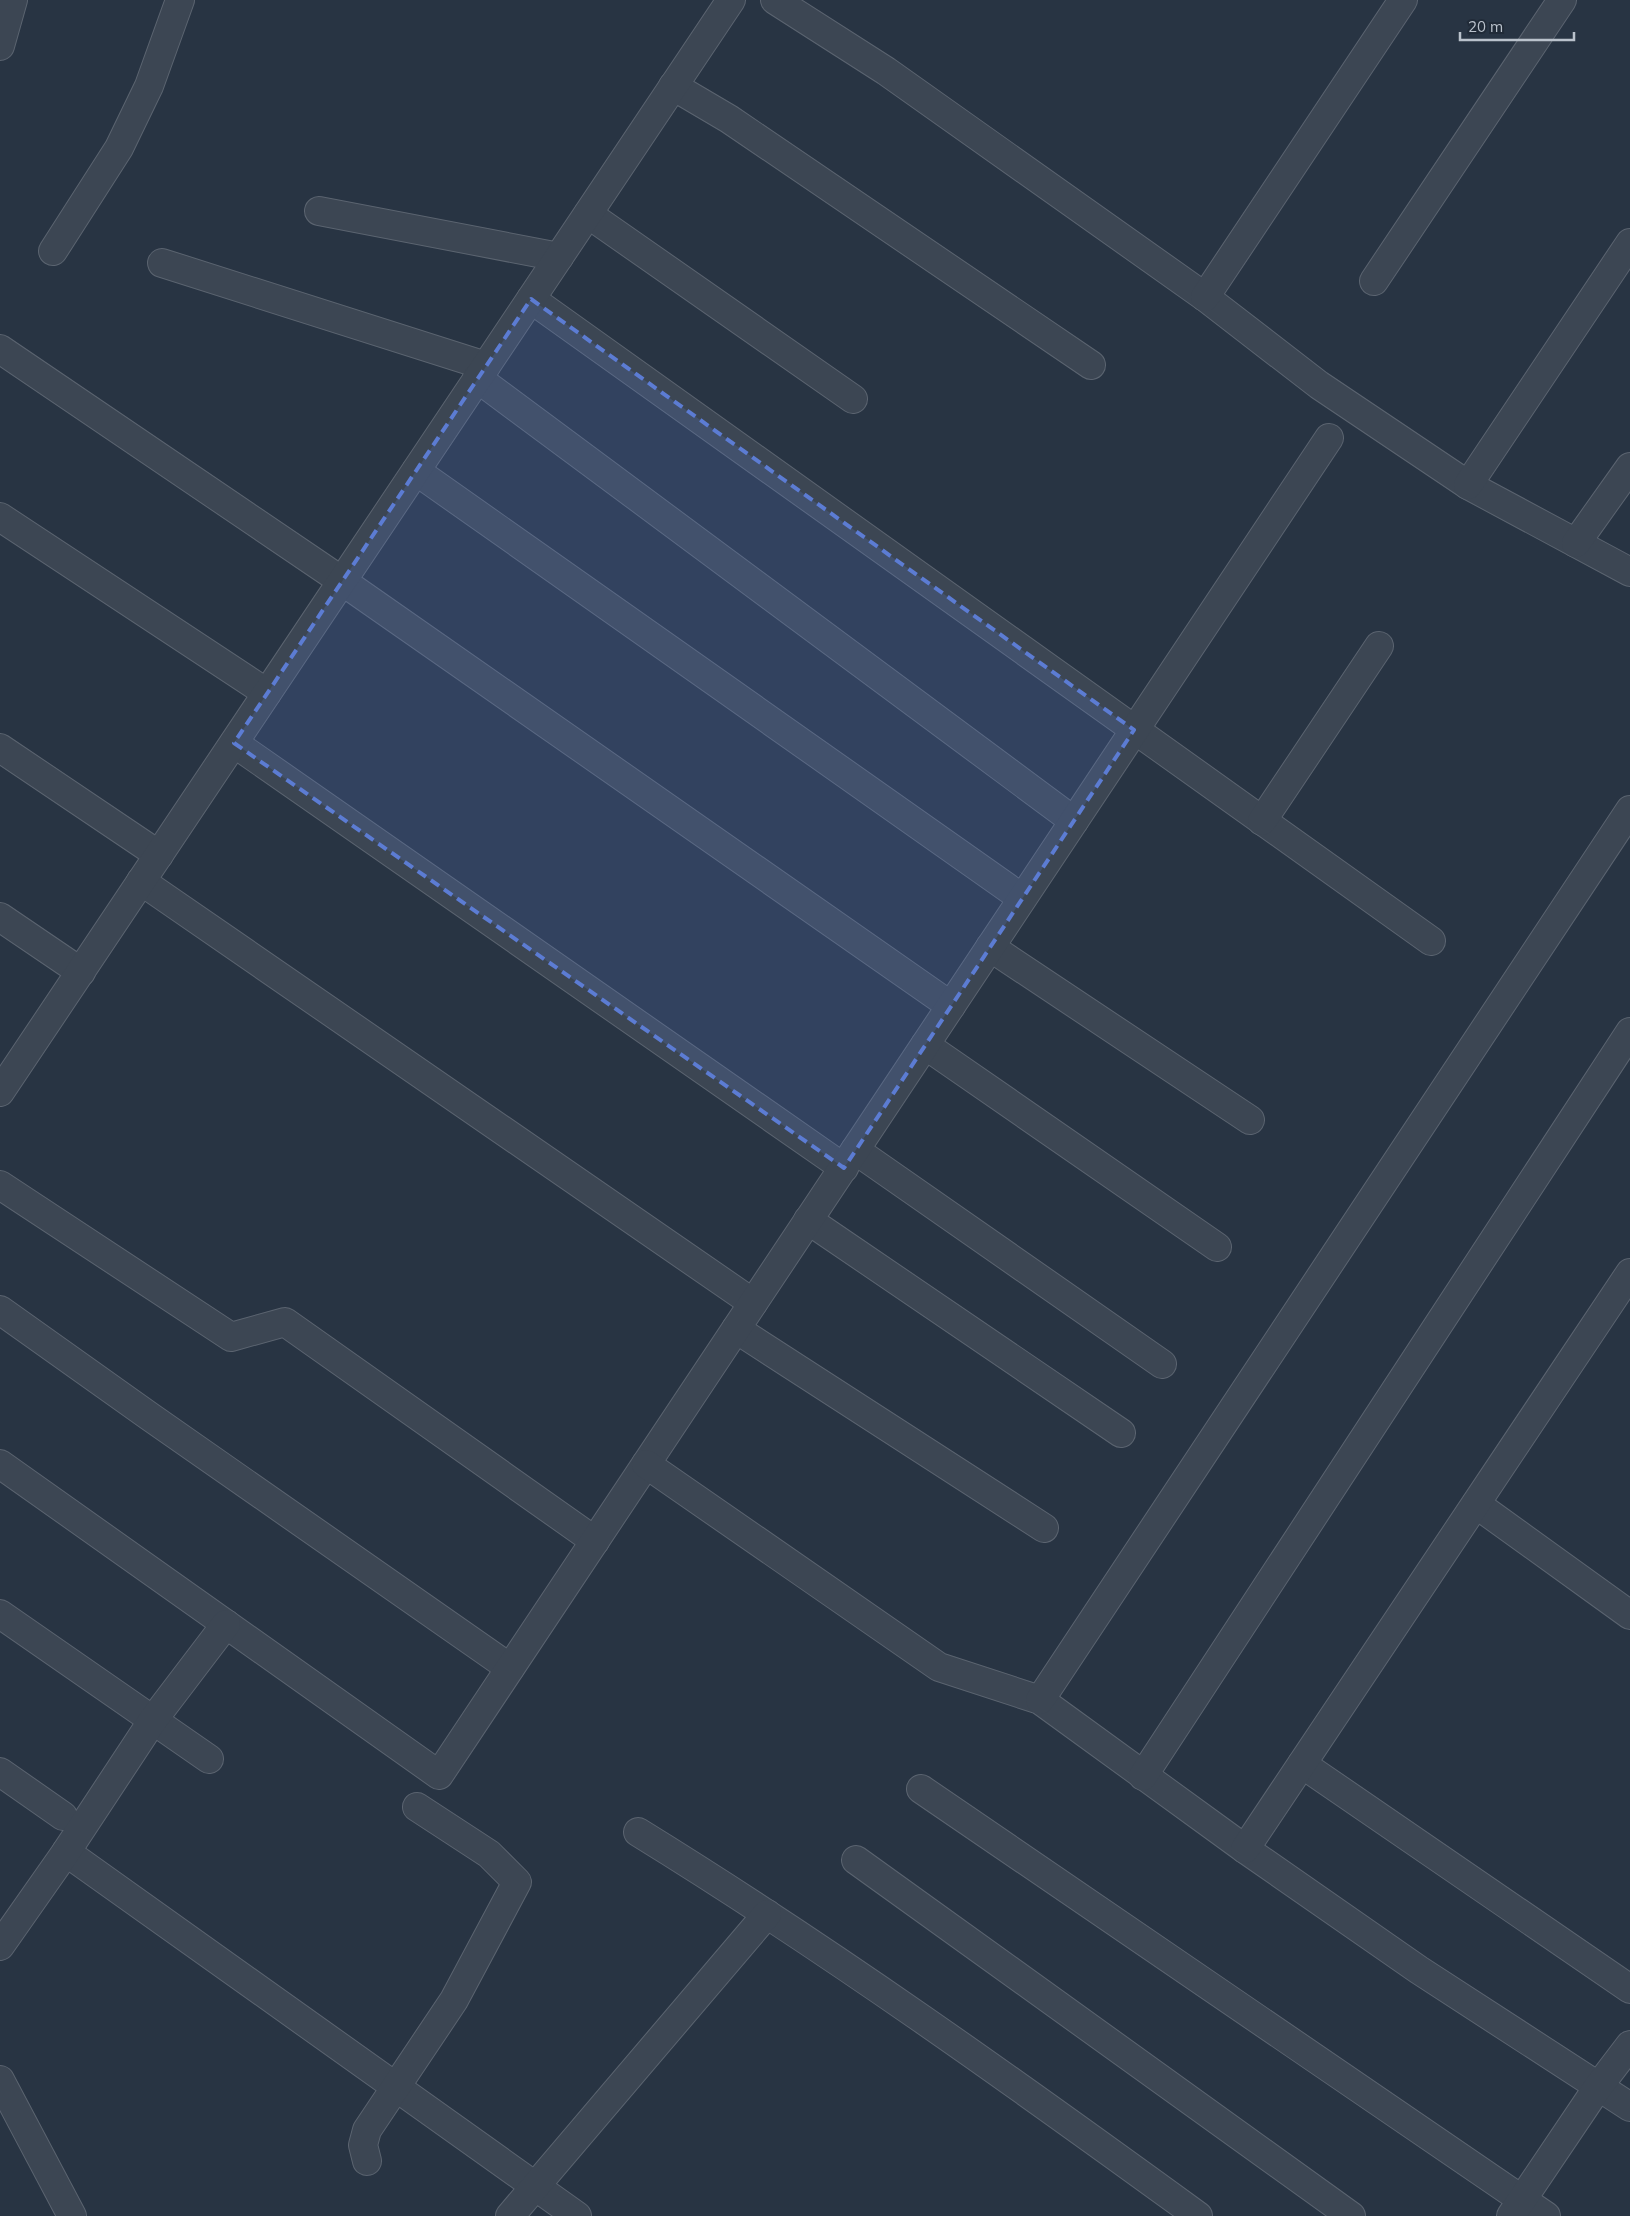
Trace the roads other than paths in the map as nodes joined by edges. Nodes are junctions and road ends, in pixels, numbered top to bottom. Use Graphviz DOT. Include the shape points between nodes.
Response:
graph roads {
  1 [pos="12,0"];
  2 [pos="180,0"];
  3 [pos="731,0"];
  4 [pos="775,0"];
  5 [pos="1403,0"];
  6 [pos="1562,0"];
  7 [pos="0,46"];
  8 [pos="673,86"];
  9 [pos="319,211"];
  10 [pos="588,214"];
  11 [pos="1630,243"];
  12 [pos="53,251"];
  13 [pos="559,257"];
  14 [pos="162,263"];
  15 [pos="1374,281"];
  16 [pos="1205,297"];
  17 [pos="531,299"];
  18 [pos="0,349"];
  19 [pos="1092,365"];
  20 [pos="482,372"];
  21 [pos="853,399"];
  22 [pos="1329,438"];
  23 [pos="1630,467"];
  24 [pos="416,471"];
  25 [pos="1468,485"];
  26 [pos="0,517"];
  27 [pos="1576,543"];
  28 [pos="1630,572"];
  29 [pos="342,581"];
  30 [pos="1379,646"];
  31 [pos="267,693"];
  32 [pos="1134,730"];
  33 [pos="234,743"];
  34 [pos="0,748"];
  35 [pos="1630,810"];
  36 [pos="1262,821"];
  37 [pos="1074,822"];
  38 [pos="159,855"];
  39 [pos="141,881"];
  40 [pos="1022,898"];
  41 [pos="0,917"];
  42 [pos="1431,941"];
  43 [pos="990,947"];
  44 [pos="81,972"];
  45 [pos="951,1006"];
  46 [pos="1630,1032"];
  47 [pos="925,1045"];
  48 [pos="8,1062"];
  49 [pos="0,1092"];
  50 [pos="1250,1120"];
  51 [pos="849,1159"];
  52 [pos="0,1185"];
  53 [pos="808,1220"];
  54 [pos="1217,1247"];
  55 [pos="1630,1272"];
  56 [pos="753,1303"];
  57 [pos="0,1310"];
  58 [pos="736,1329"];
  59 [pos="1162,1364"];
  60 [pos="1121,1433"];
  61 [pos="0,1464"];
  62 [pos="646,1464"];
  63 [pos="1476,1504"];
  64 [pos="1044,1528"];
  65 [pos="595,1541"];
  66 [pos="0,1614"];
  67 [pos="1630,1615"];
  68 [pos="226,1624"];
  69 [pos="510,1668"];
  70 [pos="1040,1700"];
  71 [pos="153,1720"];
  72 [pos="209,1759"];
  73 [pos="1302,1764"];
  74 [pos="0,1772"];
  75 [pos="1144,1776"];
  76 [pos="921,1788"];
  77 [pos="417,1807"];
  78 [pos="63,1816"];
  79 [pos="638,1832"];
  80 [pos="1245,1849"];
  81 [pos="66,1852"];
  82 [pos="856,1860"];
  83 [pos="766,1914"];
  84 [pos="0,1946"];
  85 [pos="1630,1989"];
  86 [pos="1630,2045"];
  87 [pos="0,2080"];
  88 [pos="395,2086"];
  89 [pos="1598,2086"];
  90 [pos="1630,2107"];
  91 [pos="367,2162"];
  92 [pos="535,2186"];
  93 [pos="1517,2208"];
  94 [pos="72,2216"];
  95 [pos="510,2216"];
  96 [pos="577,2216"];
  97 [pos="1198,2216"];
  98 [pos="1351,2216"];
  99 [pos="1546,2216"];
  1 -- 7 [label="street"];
  2 -- 12 [label="street" via="149,86 119,148"];
  3 -- 8 [label="street"];
  4 -- 16 [label="street" via="886,71"];
  5 -- 16 [label="street"];
  6 -- 15 [label="street"];
  8 -- 10 [label="street"];
  8 -- 19 [label="street" via="736,124"];
  9 -- 13 [label="street"];
  10 -- 13 [label="street"];
  10 -- 21 [label="street"];
  11 -- 25 [label="street"];
  13 -- 17 [label="street"];
  14 -- 20 [label="street"];
  16 -- 25 [label="street" via="1319,385"];
  17 -- 20 [label="street"];
  17 -- 32 [label="street"];
  18 -- 29 [label="street"];
  20 -- 24 [label="street"];
  20 -- 37 [label="street"];
  22 -- 32 [label="street"];
  23 -- 27 [label="street"];
  24 -- 29 [label="street"];
  24 -- 40 [label="street"];
  25 -- 27 [label="street"];
  26 -- 31 [label="street"];
  27 -- 28 [label="street"];
  29 -- 31 [label="street"];
  29 -- 45 [label="street"];
  30 -- 36 [label="street"];
  31 -- 33 [label="street"];
  32 -- 36 [label="street"];
  32 -- 37 [label="street"];
  33 -- 38 [label="street"];
  33 -- 51 [label="street"];
  34 -- 38 [label="street"];
  35 -- 70 [label="street"];
  36 -- 42 [label="street"];
  37 -- 40 [label="street"];
  38 -- 39 [label="street"];
  39 -- 44 [label="street"];
  39 -- 56 [label="street"];
  40 -- 43 [label="street"];
  41 -- 44 [label="street"];
  43 -- 45 [label="street"];
  43 -- 50 [label="street"];
  44 -- 48 [label="street"];
  45 -- 47 [label="street"];
  46 -- 75 [label="street"];
  47 -- 51 [label="street"];
  47 -- 54 [label="street"];
  48 -- 49 [label="street"];
  51 -- 53 [label="street"];
  51 -- 59 [label="street"];
  52 -- 65 [label="street" via="231,1337 285,1322"];
  53 -- 56 [label="street"];
  53 -- 60 [label="street"];
  55 -- 63 [label="street"];
  56 -- 58 [label="street"];
  57 -- 69 [label="street"];
  58 -- 62 [label="street"];
  58 -- 64 [label="street"];
  61 -- 68 [label="street"];
  62 -- 65 [label="street"];
  62 -- 70 [label="street" via="940,1667"];
  63 -- 67 [label="street"];
  63 -- 73 [label="street"];
  65 -- 69 [label="street"];
  66 -- 71 [label="street"];
  68 -- 69 [label="street" via="439,1775"];
  68 -- 71 [label="street"];
  70 -- 75 [label="street"];
  71 -- 72 [label="street"];
  71 -- 81 [label="street"];
  73 -- 80 [label="street"];
  73 -- 85 [label="street"];
  74 -- 78 [label="street"];
  75 -- 80 [label="street"];
  76 -- 93 [label="street"];
  77 -- 88 [label="street" via="489,1854 517,1882 454,2000"];
  79 -- 83 [label="street"];
  80 -- 89 [label="street" via="1419,1970"];
  81 -- 84 [label="street"];
  81 -- 88 [label="street"];
  82 -- 98 [label="street"];
  83 -- 92 [label="street"];
  83 -- 97 [label="street" via="1007,2078"];
  86 -- 89 [label="street"];
  87 -- 94 [label="street"];
  88 -- 91 [label="street" via="366,2130 363,2145"];
  88 -- 92 [label="street"];
  89 -- 90 [label="street"];
  89 -- 93 [label="street"];
  92 -- 95 [label="street"];
  92 -- 96 [label="street"];
  93 -- 99 [label="street"];
}
